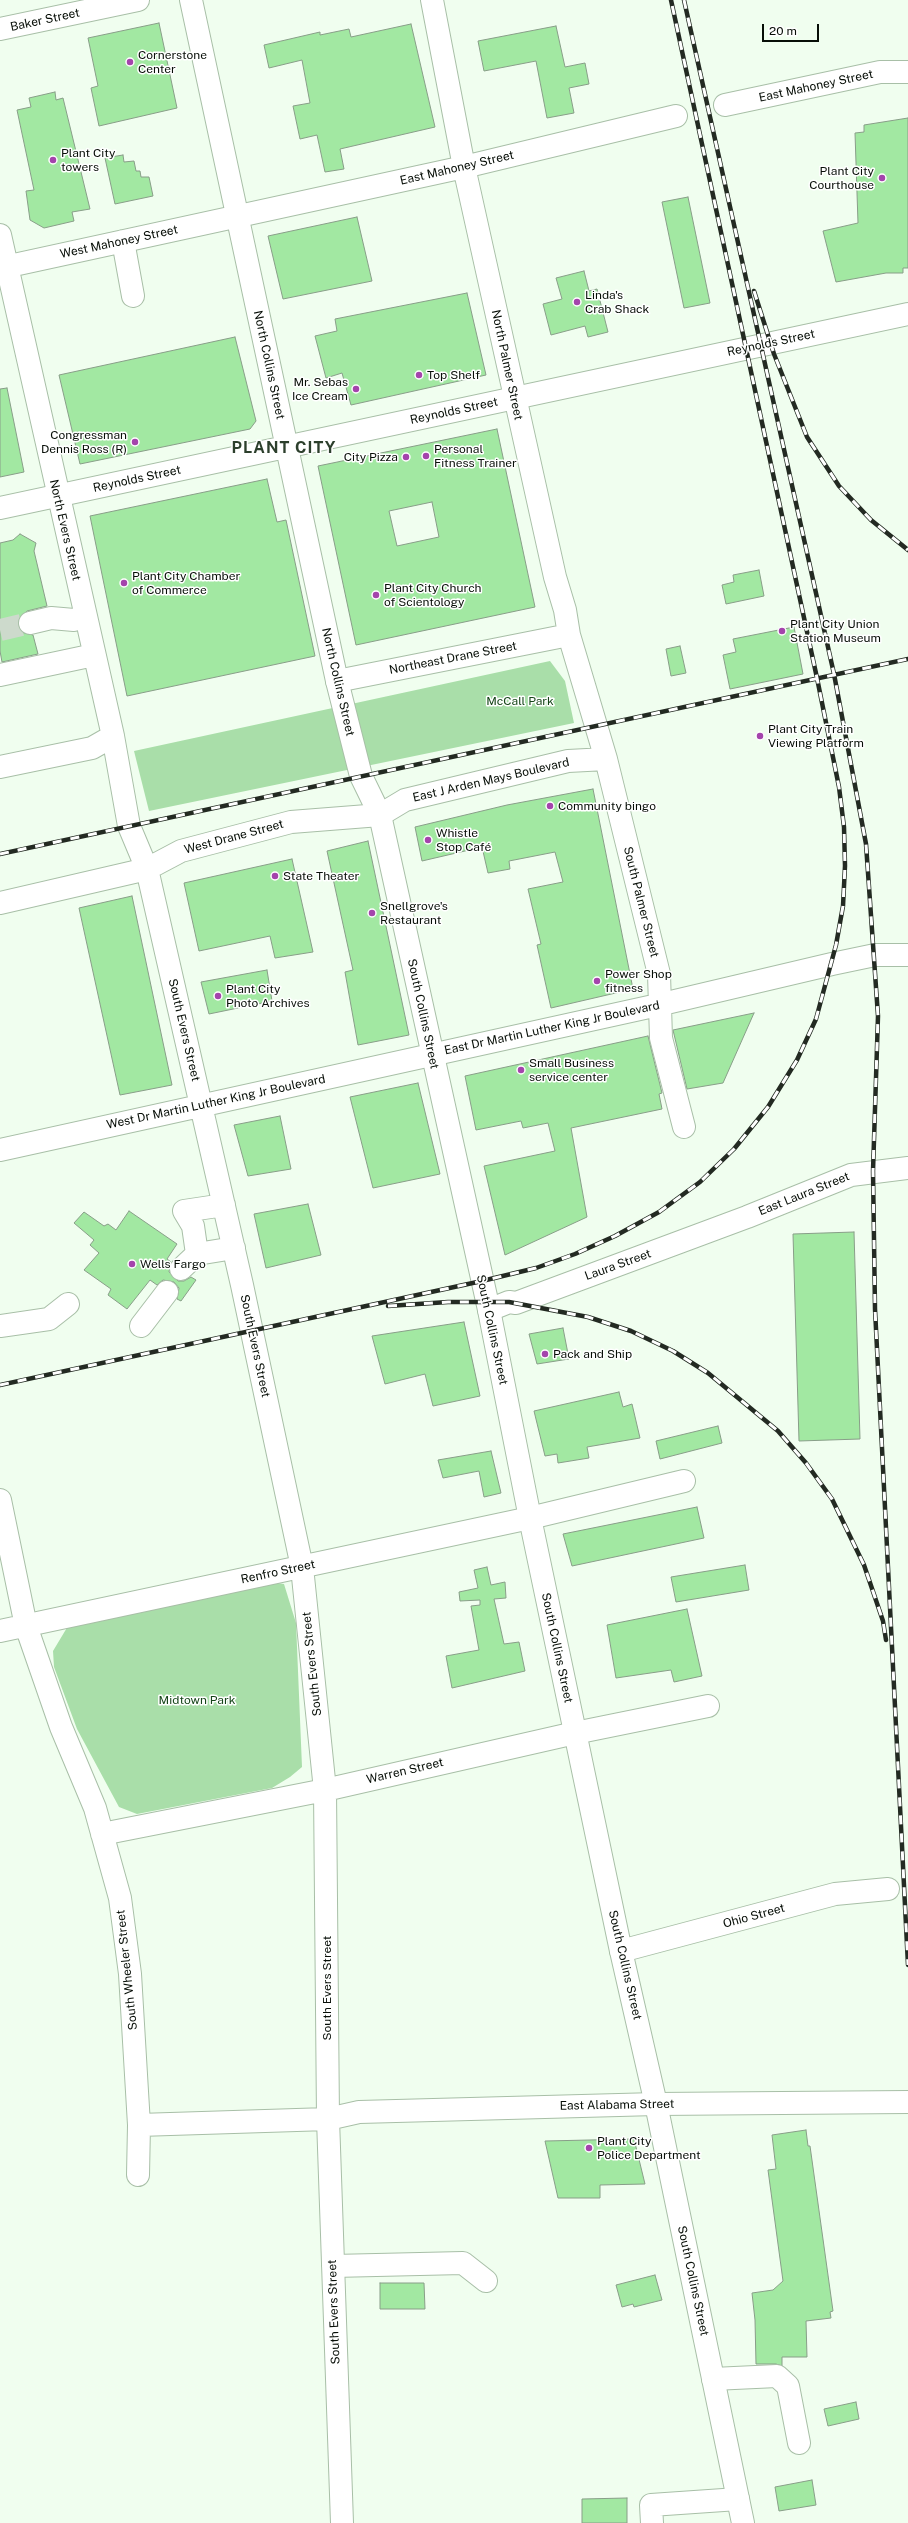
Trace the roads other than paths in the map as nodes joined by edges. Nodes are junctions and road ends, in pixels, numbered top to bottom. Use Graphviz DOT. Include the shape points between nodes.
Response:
graph roads {
  1 [pos="138,0"];
  2 [pos="192,0"];
  3 [pos="432,0"];
  4 [pos="0,29"];
  5 [pos="908,72"];
  6 [pos="726,104"];
  7 [pos="676,116"];
  8 [pos="464,167"];
  9 [pos="237,217"];
  10 [pos="0,235"];
  11 [pos="123,241"];
  12 [pos="3,267"];
  13 [pos="133,296"];
  14 [pos="908,314"];
  15 [pos="514,398"];
  16 [pos="286,447"];
  17 [pos="57,496"];
  18 [pos="0,508"];
  19 [pos="85,616"];
  20 [pos="30,623"];
  21 [pos="568,635"];
  22 [pos="94,655"];
  23 [pos="0,675"];
  24 [pos="337,681"];
  25 [pos="596,726"];
  26 [pos="113,736"];
  27 [pos="606,759"];
  28 [pos="0,767"];
  29 [pos="361,776"];
  30 [pos="380,815"];
  31 [pos="129,826"];
  32 [pos="147,869"];
  33 [pos="0,903"];
  34 [pos="908,955"];
  35 [pos="658,1005"];
  36 [pos="431,1053"];
  37 [pos="200,1105"];
  38 [pos="684,1127"];
  39 [pos="0,1150"];
  40 [pos="908,1168"];
  41 [pos="224,1205"];
  42 [pos="747,1217"];
  43 [pos="234,1248"];
  44 [pos="197,1254"];
  45 [pos="181,1269"];
  46 [pos="167,1292"];
  47 [pos="68,1304"];
  48 [pos="489,1310"];
  49 [pos="0,1326"];
  50 [pos="141,1326"];
  51 [pos="684,1480"];
  52 [pos="0,1500"];
  53 [pos="530,1518"];
  54 [pos="302,1567"];
  55 [pos="26,1626"];
  56 [pos="0,1631"];
  57 [pos="708,1706"];
  58 [pos="575,1733"];
  59 [pos="325,1790"];
  60 [pos="102,1834"];
  61 [pos="888,1889"];
  62 [pos="621,1951"];
  63 [pos="908,2102"];
  64 [pos="656,2104"];
  65 [pos="328,2119"];
  66 [pos="139,2125"];
  67 [pos="138,2175"];
  68 [pos="332,2266"];
  69 [pos="486,2281"];
  70 [pos="713,2379"];
  71 [pos="799,2442"];
  72 [pos="738,2499"];
  73 [pos="342,2523"];
  74 [pos="652,2523"];
  75 [pos="743,2523"];
  1 -- 4 [label="street, Baker Street"];
  2 -- 9 [label="street, North Collins Street"];
  3 -- 8 [label="street, North Palmer Street"];
  5 -- 6 [label="street, East Mahoney Street" via="880,72"];
  7 -- 8 [label="street, East Mahoney Street"];
  8 -- 9 [label="street, East Mahoney Street"];
  8 -- 15 [label="street, North Palmer Street"];
  9 -- 11 [label="street, West Mahoney Street"];
  9 -- 16 [label="street, North Collins Street"];
  10 -- 12 [label="street, North Evers Street"];
  11 -- 12 [label="street, West Mahoney Street"];
  11 -- 13 [label="street"];
  12 -- 17 [label="street, North Evers Street"];
  14 -- 15 [label="street, Reynolds Street"];
  15 -- 16 [label="street, Reynolds Street"];
  15 -- 21 [label="street, North Palmer Street" via="555,577 565,610"];
  16 -- 17 [label="street, Reynolds Street"];
  16 -- 24 [label="street, North Collins Street"];
  17 -- 18 [label="street, Reynolds Street"];
  17 -- 19 [label="street, North Evers Street"];
  19 -- 20 [label="street" via="74,620 51,618"];
  19 -- 22 [label="street, North Evers Street"];
  21 -- 24 [label="street, Northeast Drane Street"];
  21 -- 25 [label="street, North Palmer Street"];
  22 -- 23 [label="street"];
  22 -- 26 [label="street, North Evers Street"];
  24 -- 29 [label="street, North Collins Street"];
  25 -- 27 [label="street, South Palmer Street"];
  26 -- 28 [label="street" via="92,748"];
  26 -- 31 [label="street, North Evers Street"];
  27 -- 30 [label="street, East J Arden Mays Boulevard" via="568,761 405,800"];
  27 -- 35 [label="street, South Palmer Street" via="659,974"];
  29 -- 30 [label="street, South Collins Street"];
  30 -- 32 [label="street, West Drane Street" via="291,822 181,851"];
  30 -- 36 [label="street, South Collins Street"];
  31 -- 32 [label="street, South Evers Street"];
  32 -- 33 [label="street, West Drane Street"];
  32 -- 37 [label="street, South Evers Street"];
  34 -- 35 [label="street, East Dr Martin Luther King Jr Boulevard" via="874,955"];
  35 -- 36 [label="street, East Dr Martin Luther King Jr Boulevard"];
  35 -- 38 [label="street, South Palmer Street" via="662,1038"];
  36 -- 37 [label="street, West Dr Martin Luther King Jr Boulevard"];
  36 -- 48 [label="street, South Collins Street"];
  37 -- 39 [label="street, West Dr Martin Luther King Jr Boulevard"];
  37 -- 41 [label="street, South Evers Street"];
  40 -- 42 [label="street, East Laura Street" via="851,1175"];
  41 -- 43 [label="street, South Evers Street"];
  41 -- 44 [label="street" via="184,1211 193,1226"];
  42 -- 48 [label="street, Laura Street" via="523,1300"];
  43 -- 44 [label="street"];
  43 -- 54 [label="street, South Evers Street"];
  44 -- 45 [label="street"];
  46 -- 50 [label="street"];
  47 -- 49 [label="street" via="49,1319"];
  48 -- 53 [label="street, South Collins Street"];
  51 -- 53 [label="street, Renfro Street"];
  52 -- 55 [label="street, South Wheeler Street"];
  53 -- 54 [label="street, Renfro Street"];
  53 -- 58 [label="street, South Collins Street"];
  54 -- 55 [label="street, Renfro Street"];
  54 -- 59 [label="street, South Evers Street"];
  55 -- 56 [label="street, Renfro Street"];
  55 -- 60 [label="street, South Wheeler Street" via="61,1727 95,1808"];
  57 -- 58 [label="street, Warren Street"];
  58 -- 59 [label="street, Warren Street"];
  58 -- 62 [label="street, South Collins Street"];
  59 -- 60 [label="street, Warren Street"];
  59 -- 65 [label="street, South Evers Street"];
  60 -- 66 [label="street, South Wheeler Street" via="120,1898 130,1974"];
  61 -- 62 [label="street, Ohio Street" via="835,1894"];
  62 -- 64 [label="street, South Collins Street"];
  63 -- 64 [label="street, East Alabama Street"];
  64 -- 65 [label="street, East Alabama Street" via="359,2112"];
  64 -- 70 [label="street, South Collins Street"];
  65 -- 66 [label="street"];
  65 -- 68 [label="street, South Evers Street"];
  66 -- 67 [label="street, South Wheeler Street"];
  68 -- 69 [label="street" via="463,2263"];
  68 -- 73 [label="street, South Evers Street"];
  70 -- 71 [label="street" via="777,2376 788,2386"];
  70 -- 72 [label="street, South Collins Street"];
  72 -- 74 [label="street" via="651,2505"];
  72 -- 75 [label="street, South Collins Street"];
}
